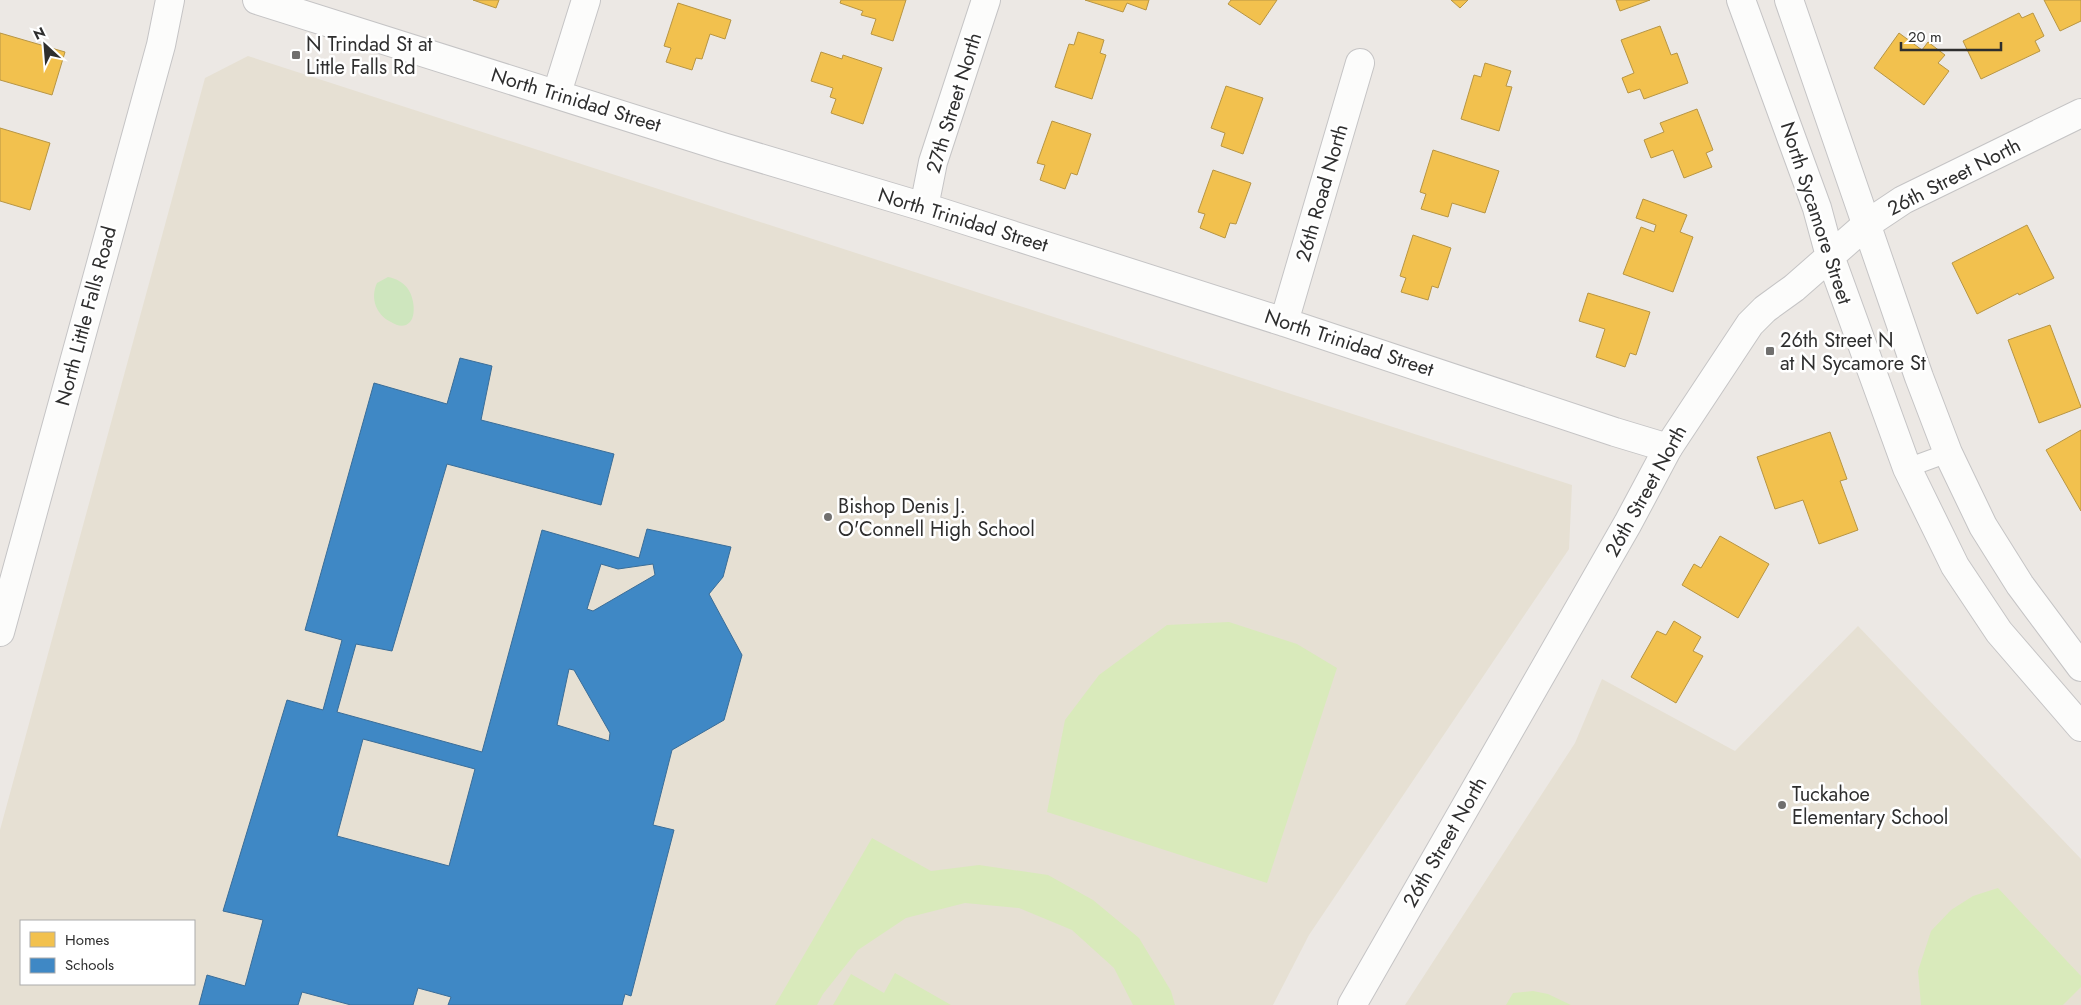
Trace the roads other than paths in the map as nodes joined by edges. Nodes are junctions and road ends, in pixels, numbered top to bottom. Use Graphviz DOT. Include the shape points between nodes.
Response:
graph roads {
  1 [pos="170,0"];
  2 [pos="257,0"];
  3 [pos="586,0"];
  4 [pos="986,0"];
  5 [pos="1741,0"];
  6 [pos="1793,11"];
  7 [pos="1755,37"];
  8 [pos="1360,64"];
  9 [pos="556,93"];
  10 [pos="2081,113"];
  11 [pos="924,207"];
  12 [pos="1867,224"];
  13 [pos="1830,256"];
  14 [pos="1284,322"];
  15 [pos="1668,448"];
  16 [pos="1948,453"];
  17 [pos="1907,468"];
  18 [pos="0,632"];
  19 [pos="2081,666"];
  20 [pos="2081,727"];
  21 [pos="1352,1005"];
  1 -- 18 [label="street, North Little Falls Road"];
  2 -- 9 [label="street, North Trinidad Street"];
  3 -- 9 [label="street"];
  4 -- 11 [label="street, 27th Street North" via="933,162"];
  5 -- 7 [label="street, North Sycamore Street"];
  6 -- 7 [label="street"];
  6 -- 12 [label="street"];
  7 -- 13 [label="street, North Sycamore Street" via="1817,208"];
  8 -- 14 [label="street, 26th Road North"];
  9 -- 11 [label="street, North Trinidad Street"];
  10 -- 12 [label="street, 26th Street North" via="1903,200"];
  11 -- 14 [label="street, North Trinidad Street"];
  12 -- 13 [label="street, 26th Street North"];
  12 -- 16 [label="street"];
  13 -- 15 [label="street, 26th Street North" via="1750,324"];
  13 -- 17 [label="street, North Sycamore Street"];
  14 -- 15 [label="street, North Trinidad Street"];
  15 -- 21 [label="street, 26th Street North"];
  16 -- 17 [label="lane"];
  16 -- 19 [label="street" via="1983,526 2015,577"];
  17 -- 20 [label="street, North Sycamore Street" via="1955,566 1999,632"];
}
